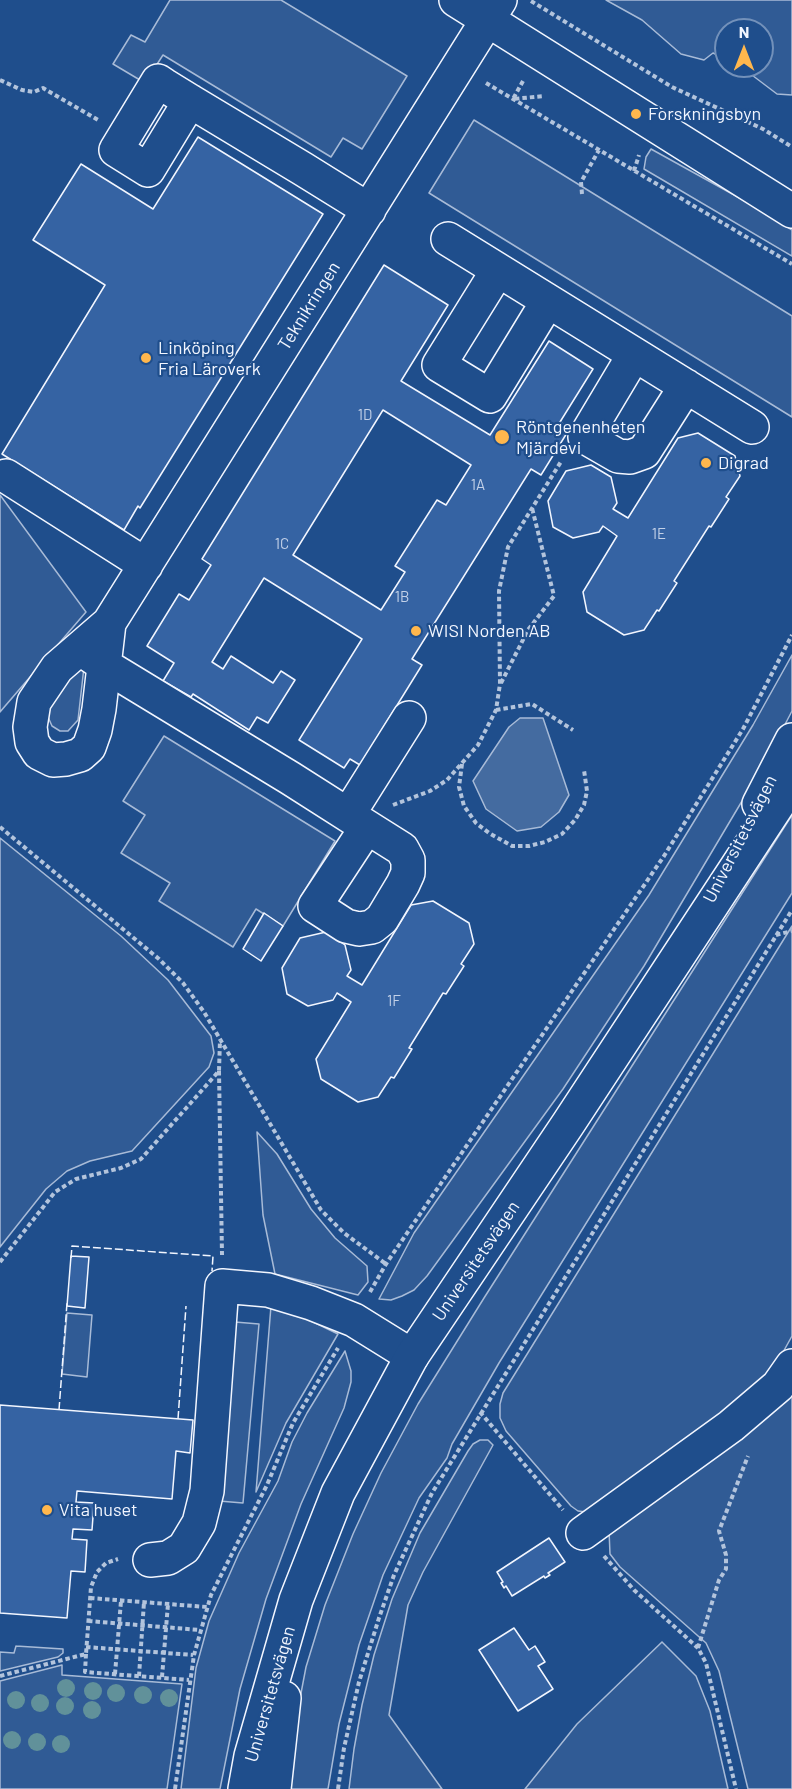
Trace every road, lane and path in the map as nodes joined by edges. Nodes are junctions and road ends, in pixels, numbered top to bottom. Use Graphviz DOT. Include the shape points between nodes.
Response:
graph roads {
  1 [pos="456,0"];
  2 [pos="529,0"];
  3 [pos="494,10"];
  4 [pos="458,66"];
  5 [pos="0,80"];
  6 [pos="125,135"];
  7 [pos="792,147"];
  8 [pos="600,150"];
  9 [pos="641,150"];
  10 [pos="634,171"];
  11 [pos="582,194"];
  12 [pos="369,210"];
  13 [pos="792,211"];
  14 [pos="448,239"];
  15 [pos="792,264"];
  16 [pos="498,270"];
  17 [pos="548,301"];
  18 [pos="634,355"];
  19 [pos="686,386"];
  20 [pos="752,427"];
  21 [pos="585,437"];
  22 [pos="6,476"];
  23 [pos="532,507"];
  24 [pos="146,565"];
  25 [pos="792,635"];
  26 [pos="500,684"];
  27 [pos="496,710"];
  28 [pos="409,718"];
  29 [pos="573,730"];
  30 [pos="792,740"];
  31 [pos="462,764"];
  32 [pos="585,770"];
  33 [pos="792,783"];
  34 [pos="358,821"];
  35 [pos="0,826"];
  36 [pos="792,910"];
  37 [pos="792,931"];
  38 [pos="776,935"];
  39 [pos="689,939"];
  40 [pos="220,1039"];
  41 [pos="219,1071"];
  42 [pos="0,1262"];
  43 [pos="386,1264"];
  44 [pos="222,1286"];
  45 [pos="354,1320"];
  46 [pos="412,1356"];
  47 [pos="792,1366"];
  48 [pos="480,1412"];
  49 [pos="751,1449"];
  50 [pos="583,1533"];
  51 [pos="150,1560"];
  52 [pos="90,1598"];
  53 [pos="296,1600"];
  54 [pos="121,1601"];
  55 [pos="144,1602"];
  56 [pos="168,1604"];
  57 [pos="207,1607"];
  58 [pos="88,1621"];
  59 [pos="119,1624"];
  60 [pos="142,1626"];
  61 [pos="166,1627"];
  62 [pos="200,1630"];
  63 [pos="86,1647"];
  64 [pos="698,1648"];
  65 [pos="117,1649"];
  66 [pos="141,1651"];
  67 [pos="164,1653"];
  68 [pos="86,1654"];
  69 [pos="194,1655"];
  70 [pos="115,1674"];
  71 [pos="0,1676"];
  72 [pos="139,1676"];
  73 [pos="162,1677"];
  74 [pos="189,1680"];
  75 [pos="175,1789"];
  76 [pos="245,1789"];
  77 [pos="274,1789"];
  78 [pos="338,1789"];
  79 [pos="736,1789"];
  1 -- 3 [label="main road"];
  2 -- 7 [label="path" via="672,87 763,129"];
  3 -- 4 [label="main road, Teknikringen"];
  3 -- 13 [label="main road"];
  4 -- 8 [label="path"];
  4 -- 12 [label="main road, Teknikringen"];
  5 -- 6 [label="path" via="22,90 34,92 43,88"];
  6 -- 12 [label="main road" via="116,150 148,170 190,101"];
  8 -- 10 [label="path"];
  8 -- 11 [label="path" via="581,182"];
  9 -- 10 [label="path"];
  10 -- 15 [label="path"];
  12 -- 24 [label="main road, Teknikringen"];
  14 -- 16 [label="main road"];
  16 -- 17 [label="main road"];
  16 -- 17 [label="main road" via="439,365 490,396"];
  17 -- 18 [label="main road"];
  18 -- 19 [label="main road"];
  18 -- 21 [label="main road"];
  19 -- 20 [label="main road"];
  19 -- 21 [label="main road" via="644,452 618,456"];
  21 -- 23 [label="path" via="573,445"];
  22 -- 24 [label="main road"];
  23 -- 26 [label="path" via="508,547 502,570"];
  23 -- 26 [label="path" via="554,596 528,630"];
  24 -- 34 [label="main road, Teknikringen" via="92,657"];
  25 -- 43 [label="path" via="743,729 664,856"];
  26 -- 27 [label="path"];
  27 -- 29 [label="path" via="532,704"];
  27 -- 31 [label="path" via="478,745"];
  28 -- 34 [label="main road"];
  30 -- 39 [label="main road, Universitetsvägen"];
  31 -- 32 [label="path" via="459,788 464,806 476,823 512,846 529,846 562,834 584,805"];
  31 -- 34 [label="path" via="430,791"];
  33 -- 39 [label="main road, Universitetsvägen"];
  35 -- 40 [label="path" via="159,959 188,990"];
  36 -- 38 [label="path"];
  37 -- 38 [label="path"];
  38 -- 48 [label="path"];
  39 -- 46 [label="main road, Universitetsvägen"];
  40 -- 41 [label="path"];
  40 -- 43 [label="path" via="321,1210"];
  41 -- 42 [label="path" via="141,1159 75,1179 55,1192"];
  41 -- 44 [label="path"];
  43 -- 45 [label="path"];
  44 -- 45 [label="main road" via="268,1290"];
  44 -- 51 [label="main road" via="207,1491 200,1523 184,1548 168,1558"];
  45 -- 46 [label="main road"];
  45 -- 57 [label="path" via="293,1424"];
  46 -- 53 [label="main road, Universitetsvägen" via="338,1493"];
  47 -- 50 [label="main road" via="778,1386 731,1426"];
  48 -- 50 [label="path"];
  48 -- 78 [label="path" via="432,1493 394,1575 359,1682"];
  49 -- 64 [label="path" via="720,1531 726,1569"];
  50 -- 64 [label="path" via="634,1590"];
  51 -- 52 [label="path" via="121,1558 106,1563 91,1587"];
  52 -- 54 [label="path"];
  52 -- 58 [label="path"];
  53 -- 76 [label="main road, Universitetsvägen"];
  53 -- 77 [label="main road, Universitetsvägen"];
  54 -- 55 [label="path"];
  54 -- 59 [label="path"];
  55 -- 56 [label="path"];
  55 -- 60 [label="path"];
  56 -- 57 [label="path"];
  56 -- 61 [label="path"];
  57 -- 62 [label="path"];
  58 -- 59 [label="path"];
  58 -- 63 [label="path"];
  59 -- 60 [label="path"];
  59 -- 65 [label="path"];
  60 -- 61 [label="path"];
  60 -- 66 [label="path"];
  61 -- 62 [label="path"];
  61 -- 67 [label="path"];
  62 -- 69 [label="path"];
  63 -- 65 [label="path"];
  63 -- 68 [label="path"];
  64 -- 79 [label="path" via="706,1663"];
  65 -- 66 [label="path"];
  65 -- 70 [label="path"];
  66 -- 67 [label="path"];
  66 -- 72 [label="path"];
  67 -- 69 [label="path"];
  67 -- 73 [label="path"];
  68 -- 70 [label="path" via="85,1672"];
  68 -- 71 [label="path"];
  69 -- 74 [label="path"];
  70 -- 72 [label="path"];
  72 -- 73 [label="path"];
  73 -- 74 [label="path"];
  74 -- 75 [label="path"];
}
